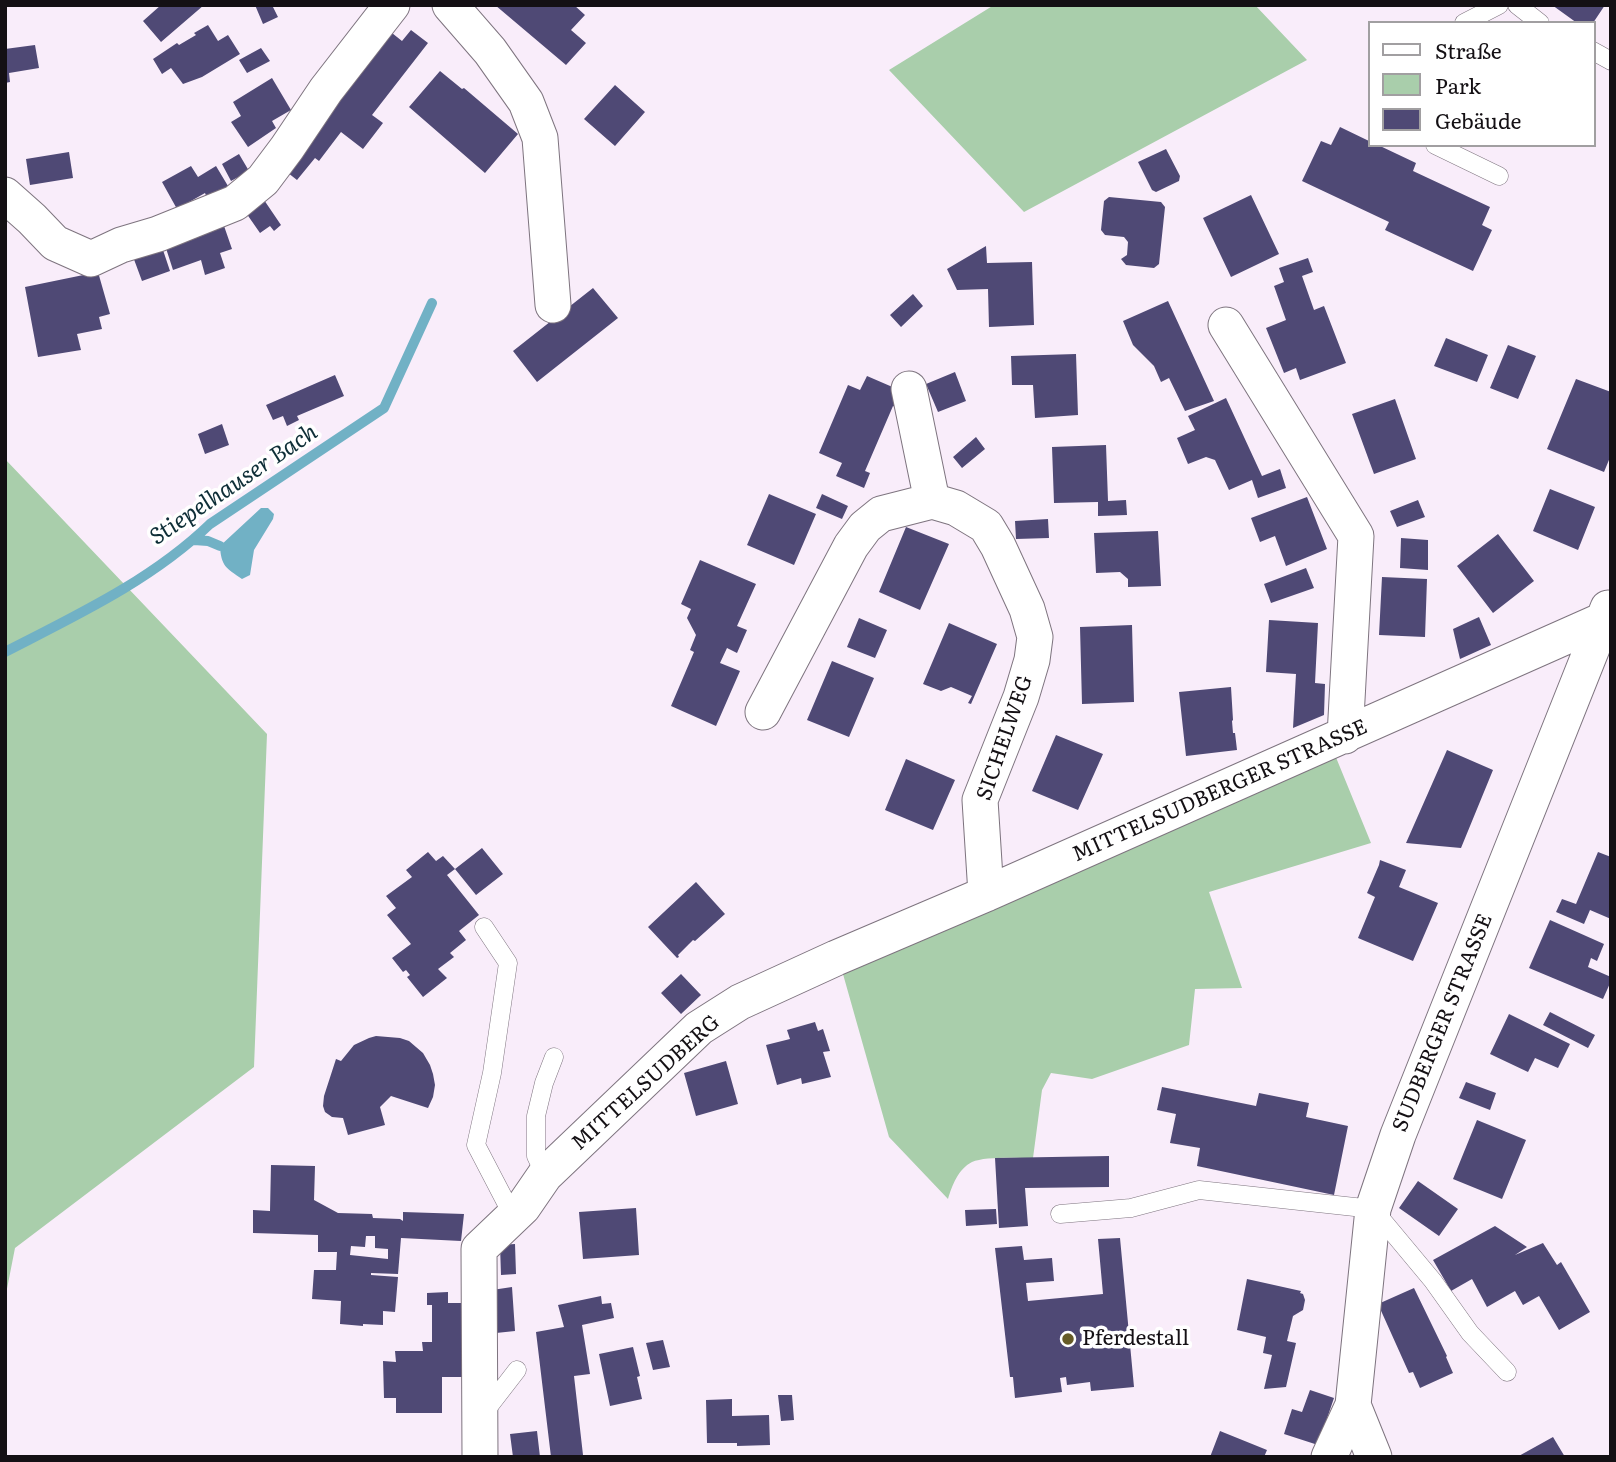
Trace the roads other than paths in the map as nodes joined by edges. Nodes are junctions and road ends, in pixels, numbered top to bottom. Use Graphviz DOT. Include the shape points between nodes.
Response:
graph roads {
  1 [pos="392,5"];
  2 [pos="450,5"];
  3 [pos="1499,5"];
  4 [pos="1517,5"];
  5 [pos="1468,21"];
  6 [pos="1537,21"];
  7 [pos="1595,52"];
  8 [pos="1611,61"];
  9 [pos="1439,147"];
  10 [pos="1499,176"];
  11 [pos="5,195"];
  12 [pos="553,304"];
  13 [pos="1226,325"];
  14 [pos="909,389"];
  15 [pos="933,501"];
  16 [pos="1605,623"];
  17 [pos="763,712"];
  18 [pos="1345,736"];
  19 [pos="986,894"];
  20 [pos="484,927"];
  21 [pos="836,958"];
  22 [pos="554,1057"];
  23 [pos="545,1175"];
  24 [pos="1373,1209"];
  25 [pos="1060,1214"];
  26 [pos="513,1216"];
  27 [pos="517,1370"];
  28 [pos="1507,1371"];
  29 [pos="1353,1405"];
  30 [pos="480,1417"];
  31 [pos="480,1457"];
  32 [pos="1329,1457"];
  33 [pos="1374,1457"];
  1 -- 11 [label="street" via="262,180 235,203 91,259 55,243"];
  2 -- 12 [label="street" via="526,102 540,138"];
  3 -- 5 [label="lane"];
  4 -- 6 [label="lane"];
  7 -- 8 [label="lane"];
  9 -- 10 [label="lane"];
  13 -- 18 [label="street" via="1356,536"];
  14 -- 15 [label="street"];
  15 -- 17 [label="street" via="881,514 865,527"];
  15 -- 19 [label="street, SICHELWEG" via="986,526 1023,601 1035,637 1021,697 980,800"];
  16 -- 18 [label="street, MITTELSUDBERGER STRASSE"];
  16 -- 24 [label="street, SUDBERGER STRASSE" via="1398,1135"];
  18 -- 19 [label="street, MITTELSUDBERGER STRASSE"];
  19 -- 21 [label="street, MITTELSUDBERGER STRASSE"];
  20 -- 26 [label="lane" via="508,964 476,1145"];
  21 -- 23 [label="street, MITTELSUDBERG" via="740,1002 699,1028"];
  22 -- 23 [label="lane" via="536,1115 536,1156"];
  23 -- 26 [label="street, MITTELSUDBERG"];
  24 -- 25 [label="lane" via="1199,1190 1131,1208"];
  24 -- 28 [label="lane" via="1470,1333"];
  24 -- 29 [label="street, SUDBERGER STRASSE"];
  26 -- 30 [label="street, MITTELSUDBERG" via="479,1250"];
  27 -- 30 [label="lane"];
  29 -- 32 [label="street, SUDBERGER STRASSE"];
  29 -- 33 [label="street"];
  30 -- 31 [label="street, MITTELSUDBERG"];
}
